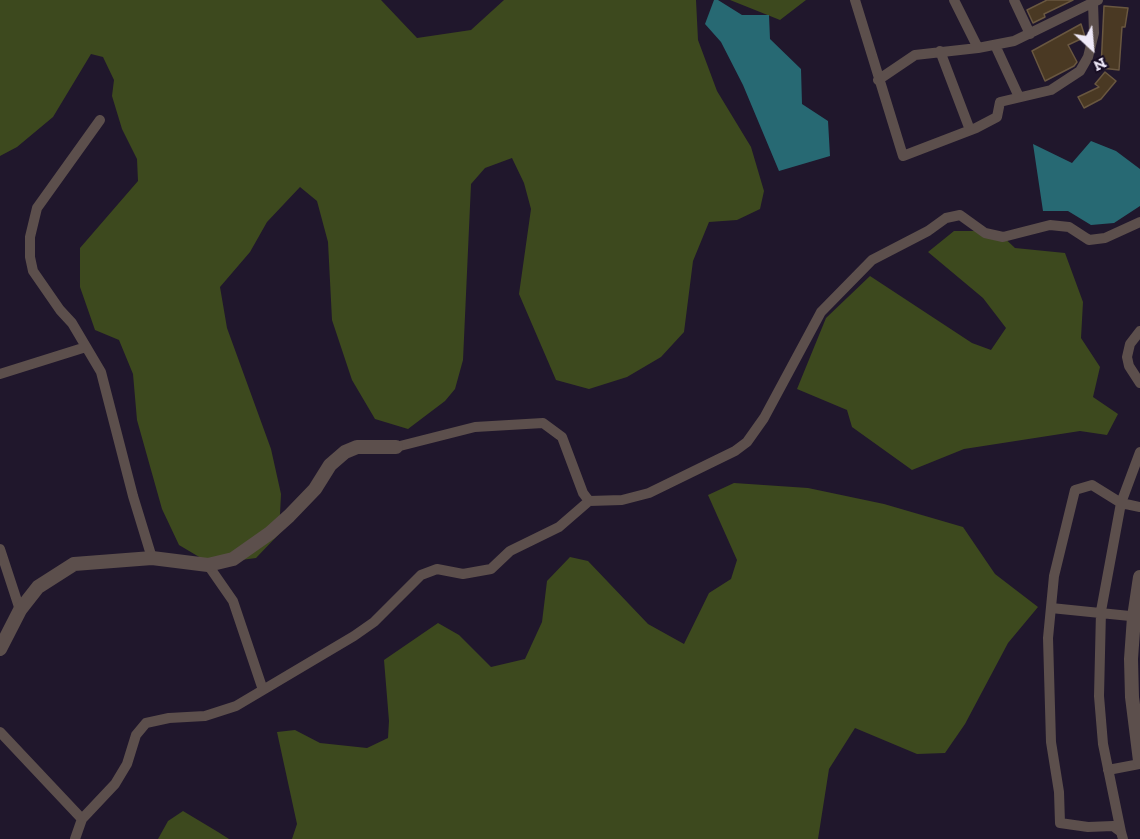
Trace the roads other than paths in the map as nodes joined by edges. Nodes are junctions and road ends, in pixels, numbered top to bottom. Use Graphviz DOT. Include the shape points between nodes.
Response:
graph roads {
  1 [pos="855,0"];
  2 [pos="954,0"];
  3 [pos="1014,0"];
  4 [pos="1096,1"];
  5 [pos="1030,34"];
  6 [pos="995,45"];
  7 [pos="978,48"];
  8 [pos="940,51"];
  9 [pos="878,80"];
  10 [pos="1019,97"];
  11 [pos="100,120"];
  12 [pos="970,130"];
  13 [pos="1140,222"];
  14 [pos="1140,331"];
  15 [pos="86,347"];
  16 [pos="0,374"];
  17 [pos="1140,383"];
  18 [pos="396,447"];
  19 [pos="1140,452"];
  20 [pos="589,501"];
  21 [pos="1121,503"];
  22 [pos="1140,507"];
  23 [pos="0,549"];
  24 [pos="152,558"];
  25 [pos="208,565"];
  26 [pos="1140,577"];
  27 [pos="1051,608"];
  28 [pos="20,610"];
  29 [pos="1101,611"];
  30 [pos="1137,617"];
  31 [pos="0,649"];
  32 [pos="263,690"];
  33 [pos="0,732"];
  34 [pos="1140,763"];
  35 [pos="1108,770"];
  36 [pos="82,819"];
  37 [pos="1122,836"];
  38 [pos="75,839"];
  1 -- 9 [label="street"];
  2 -- 7 [label="street"];
  3 -- 5 [label="street"];
  4 -- 5 [label="street"];
  4 -- 10 [label="street" via="1094,33 1080,71 1051,90"];
  5 -- 6 [label="street"];
  6 -- 7 [label="street"];
  6 -- 10 [label="street"];
  7 -- 8 [label="street"];
  8 -- 9 [label="street" via="915,55"];
  8 -- 12 [label="street"];
  9 -- 12 [label="street" via="903,156"];
  10 -- 12 [label="street" via="1000,102 997,117"];
  11 -- 15 [label="street" via="36,208 30,237 33,271"];
  13 -- 20 [label="street" via="1105,238 1089,240 1070,227 1050,225 1003,237 985,232 960,215 946,218 872,260 822,312 747,442 649,493 622,501"];
  14 -- 17 [label="street" via="1127,357"];
  15 -- 16 [label="street"];
  15 -- 24 [label="street" via="101,372"];
  18 -- 20 [label="street" via="475,427 543,423 562,437"];
  18 -- 25 [label="street" via="357,447 345,452 330,465 315,489 270,533 233,559"];
  19 -- 21 [label="street"];
  20 -- 32 [label="street" via="559,527 510,550 491,569 463,574 437,569 421,575 374,622"];
  21 -- 22 [label="street"];
  21 -- 27 [label="street" via="1092,485 1075,490 1054,576"];
  21 -- 29 [label="street"];
  23 -- 28 [label="street"];
  24 -- 25 [label="street"];
  24 -- 28 [label="street" via="74,564 38,587"];
  25 -- 32 [label="street" via="233,601"];
  26 -- 30 [label="street"];
  27 -- 29 [label="street"];
  27 -- 37 [label="street" via="1051,742 1060,823 1113,826"];
  28 -- 31 [label="street"];
  29 -- 30 [label="street"];
  29 -- 35 [label="street" via="1099,696"];
  30 -- 34 [label="street" via="1132,697"];
  32 -- 36 [label="street" via="236,706 205,716 146,723 136,735 127,764 115,784"];
  33 -- 36 [label="street"];
  34 -- 35 [label="street"];
  35 -- 37 [label="street"];
  36 -- 38 [label="street"];
}
